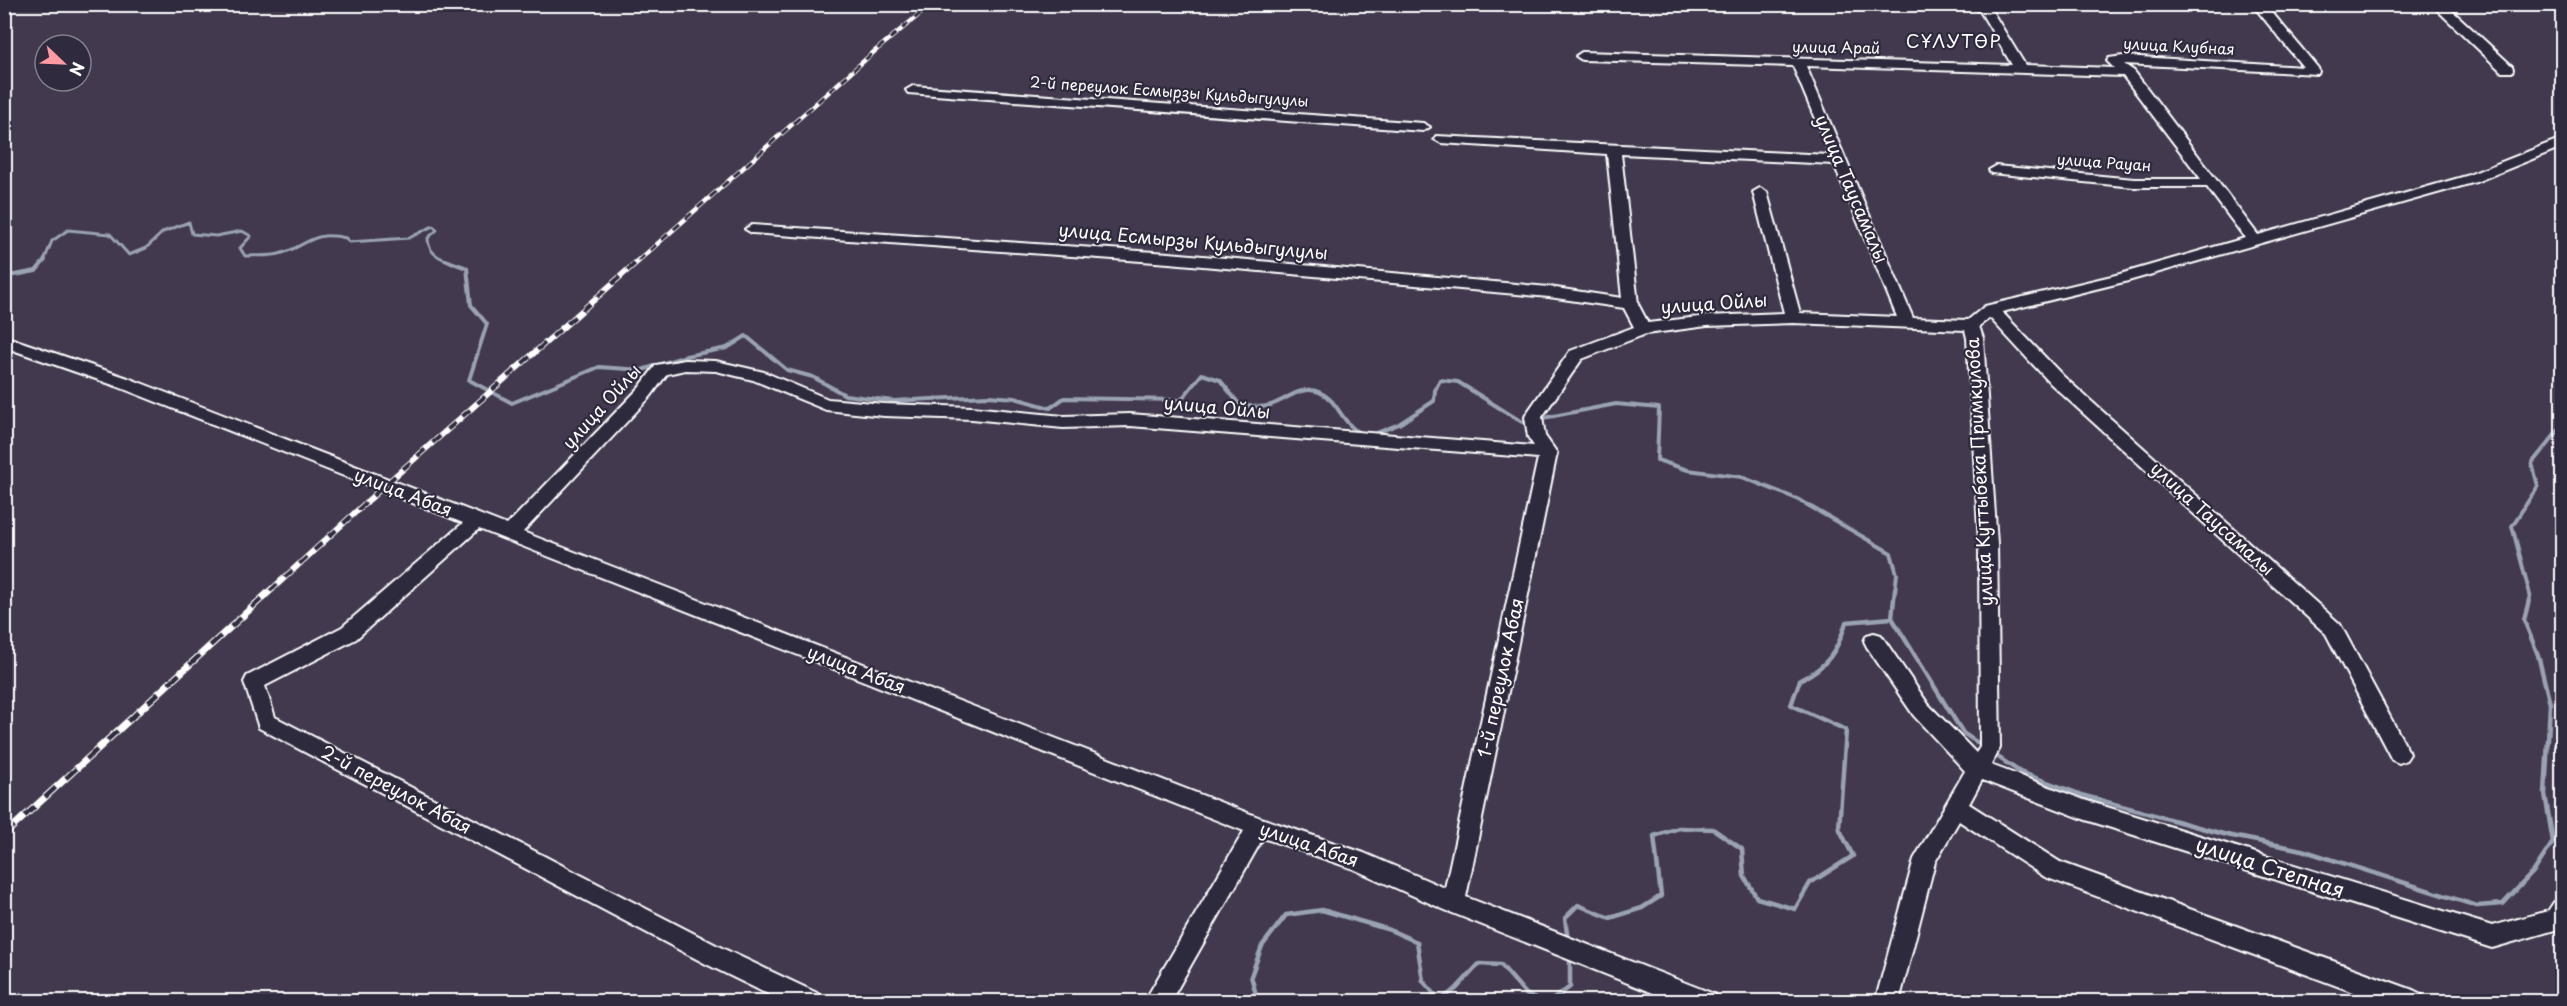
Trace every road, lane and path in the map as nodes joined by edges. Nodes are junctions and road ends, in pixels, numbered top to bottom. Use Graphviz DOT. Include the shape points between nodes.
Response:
graph roads {
  1 [pos="1974,4"];
  2 [pos="2258,4"];
  3 [pos="2437,4"];
  4 [pos="1582,56"];
  5 [pos="1799,64"];
  6 [pos="2020,67"];
  7 [pos="2507,69"];
  8 [pos="2124,72"];
  9 [pos="913,90"];
  10 [pos="1423,127"];
  11 [pos="1441,139"];
  12 [pos="2562,142"];
  13 [pos="1614,150"];
  14 [pos="1839,159"];
  15 [pos="1996,170"];
  16 [pos="2211,183"];
  17 [pos="1760,192"];
  18 [pos="752,229"];
  19 [pos="2254,240"];
  20 [pos="1630,304"];
  21 [pos="1991,310"];
  22 [pos="1793,318"];
  23 [pos="1906,323"];
  24 [pos="1971,325"];
  25 [pos="1643,329"];
  26 [pos="4,341"];
  27 [pos="1548,453"];
  28 [pos="477,521"];
  29 [pos="510,534"];
  30 [pos="1874,640"];
  31 [pos="2399,754"];
  32 [pos="1977,769"];
  33 [pos="1955,807"];
  34 [pos="1258,827"];
  35 [pos="1453,903"];
  36 [pos="2562,910"];
  37 [pos="812,1002"];
  38 [pos="1156,1002"];
  39 [pos="1706,1002"];
  40 [pos="1887,1002"];
  41 [pos="2413,1002"];
  1 -- 6 [label="street" via="1985,9"];
  2 -- 8 [label="street, улица Клубная" via="2313,71 2114,60"];
  3 -- 7 [label="street"];
  4 -- 5 [label="street, улица Арай"];
  5 -- 6 [label="street, улица Арай"];
  5 -- 14 [label="street, улица Таусамалы"];
  6 -- 8 [label="street, улица Арай"];
  8 -- 16 [label="street, улица Клубная"];
  9 -- 10 [label="street, 2-й переулок Есмырзы Кульдыгулулы"];
  11 -- 13 [label="street"];
  12 -- 19 [label="street, улица Куттыбека Примкулова" via="2471,179"];
  13 -- 14 [label="street"];
  13 -- 20 [label="street"];
  14 -- 23 [label="street, улица Таусамалы"];
  15 -- 16 [label="street, улица Рауан" via="2134,183"];
  16 -- 19 [label="street, улица Клубная"];
  17 -- 22 [label="street"];
  18 -- 20 [label="street, улица Есмырзы Кульдыгулулы" via="1168,258 1549,292"];
  19 -- 21 [label="street, улица Куттыбека Примкулова" via="2123,278"];
  20 -- 25 [label="street"];
  21 -- 24 [label="street, улица Куттыбека Примкулова"];
  21 -- 31 [label="street, улица Таусамалы" via="2057,380 2333,629"];
  22 -- 23 [label="street, улица Ойлы"];
  22 -- 25 [label="street, улица Ойлы" via="1707,321"];
  23 -- 24 [label="street"];
  24 -- 32 [label="street, улица Куттыбека Примкулова" via="1988,544 1990,748"];
  25 -- 27 [label="street, улица Ойлы" via="1576,355 1533,417 1537,437"];
  26 -- 28 [label="street, улица Абая" via="122,382"];
  27 -- 29 [label="street, улица Ойлы" via="1130,420 1063,422 826,404 758,376 716,366 685,365 662,369 645,392"];
  27 -- 35 [label="street, 1-й переулок Абая"];
  28 -- 29 [label="street, улица Абая"];
  28 -- 37 [label="street, 2-й переулок Абая" via="349,633 254,682 266,722 714,956"];
  29 -- 34 [label="street, улица Абая"];
  30 -- 32 [label="street" via="1921,710"];
  32 -- 33 [label="street, улица Куттыбека Примкулова"];
  32 -- 36 [label="street, улица Степная" via="2083,809 2492,937 2555,920"];
  33 -- 40 [label="street, улица Куттыбека Примкулова" via="1925,859"];
  33 -- 41 [label="street" via="2053,870"];
  34 -- 35 [label="street, улица Абая" via="1356,860"];
  34 -- 38 [label="street"];
  35 -- 39 [label="street, улица Абая"];
}
